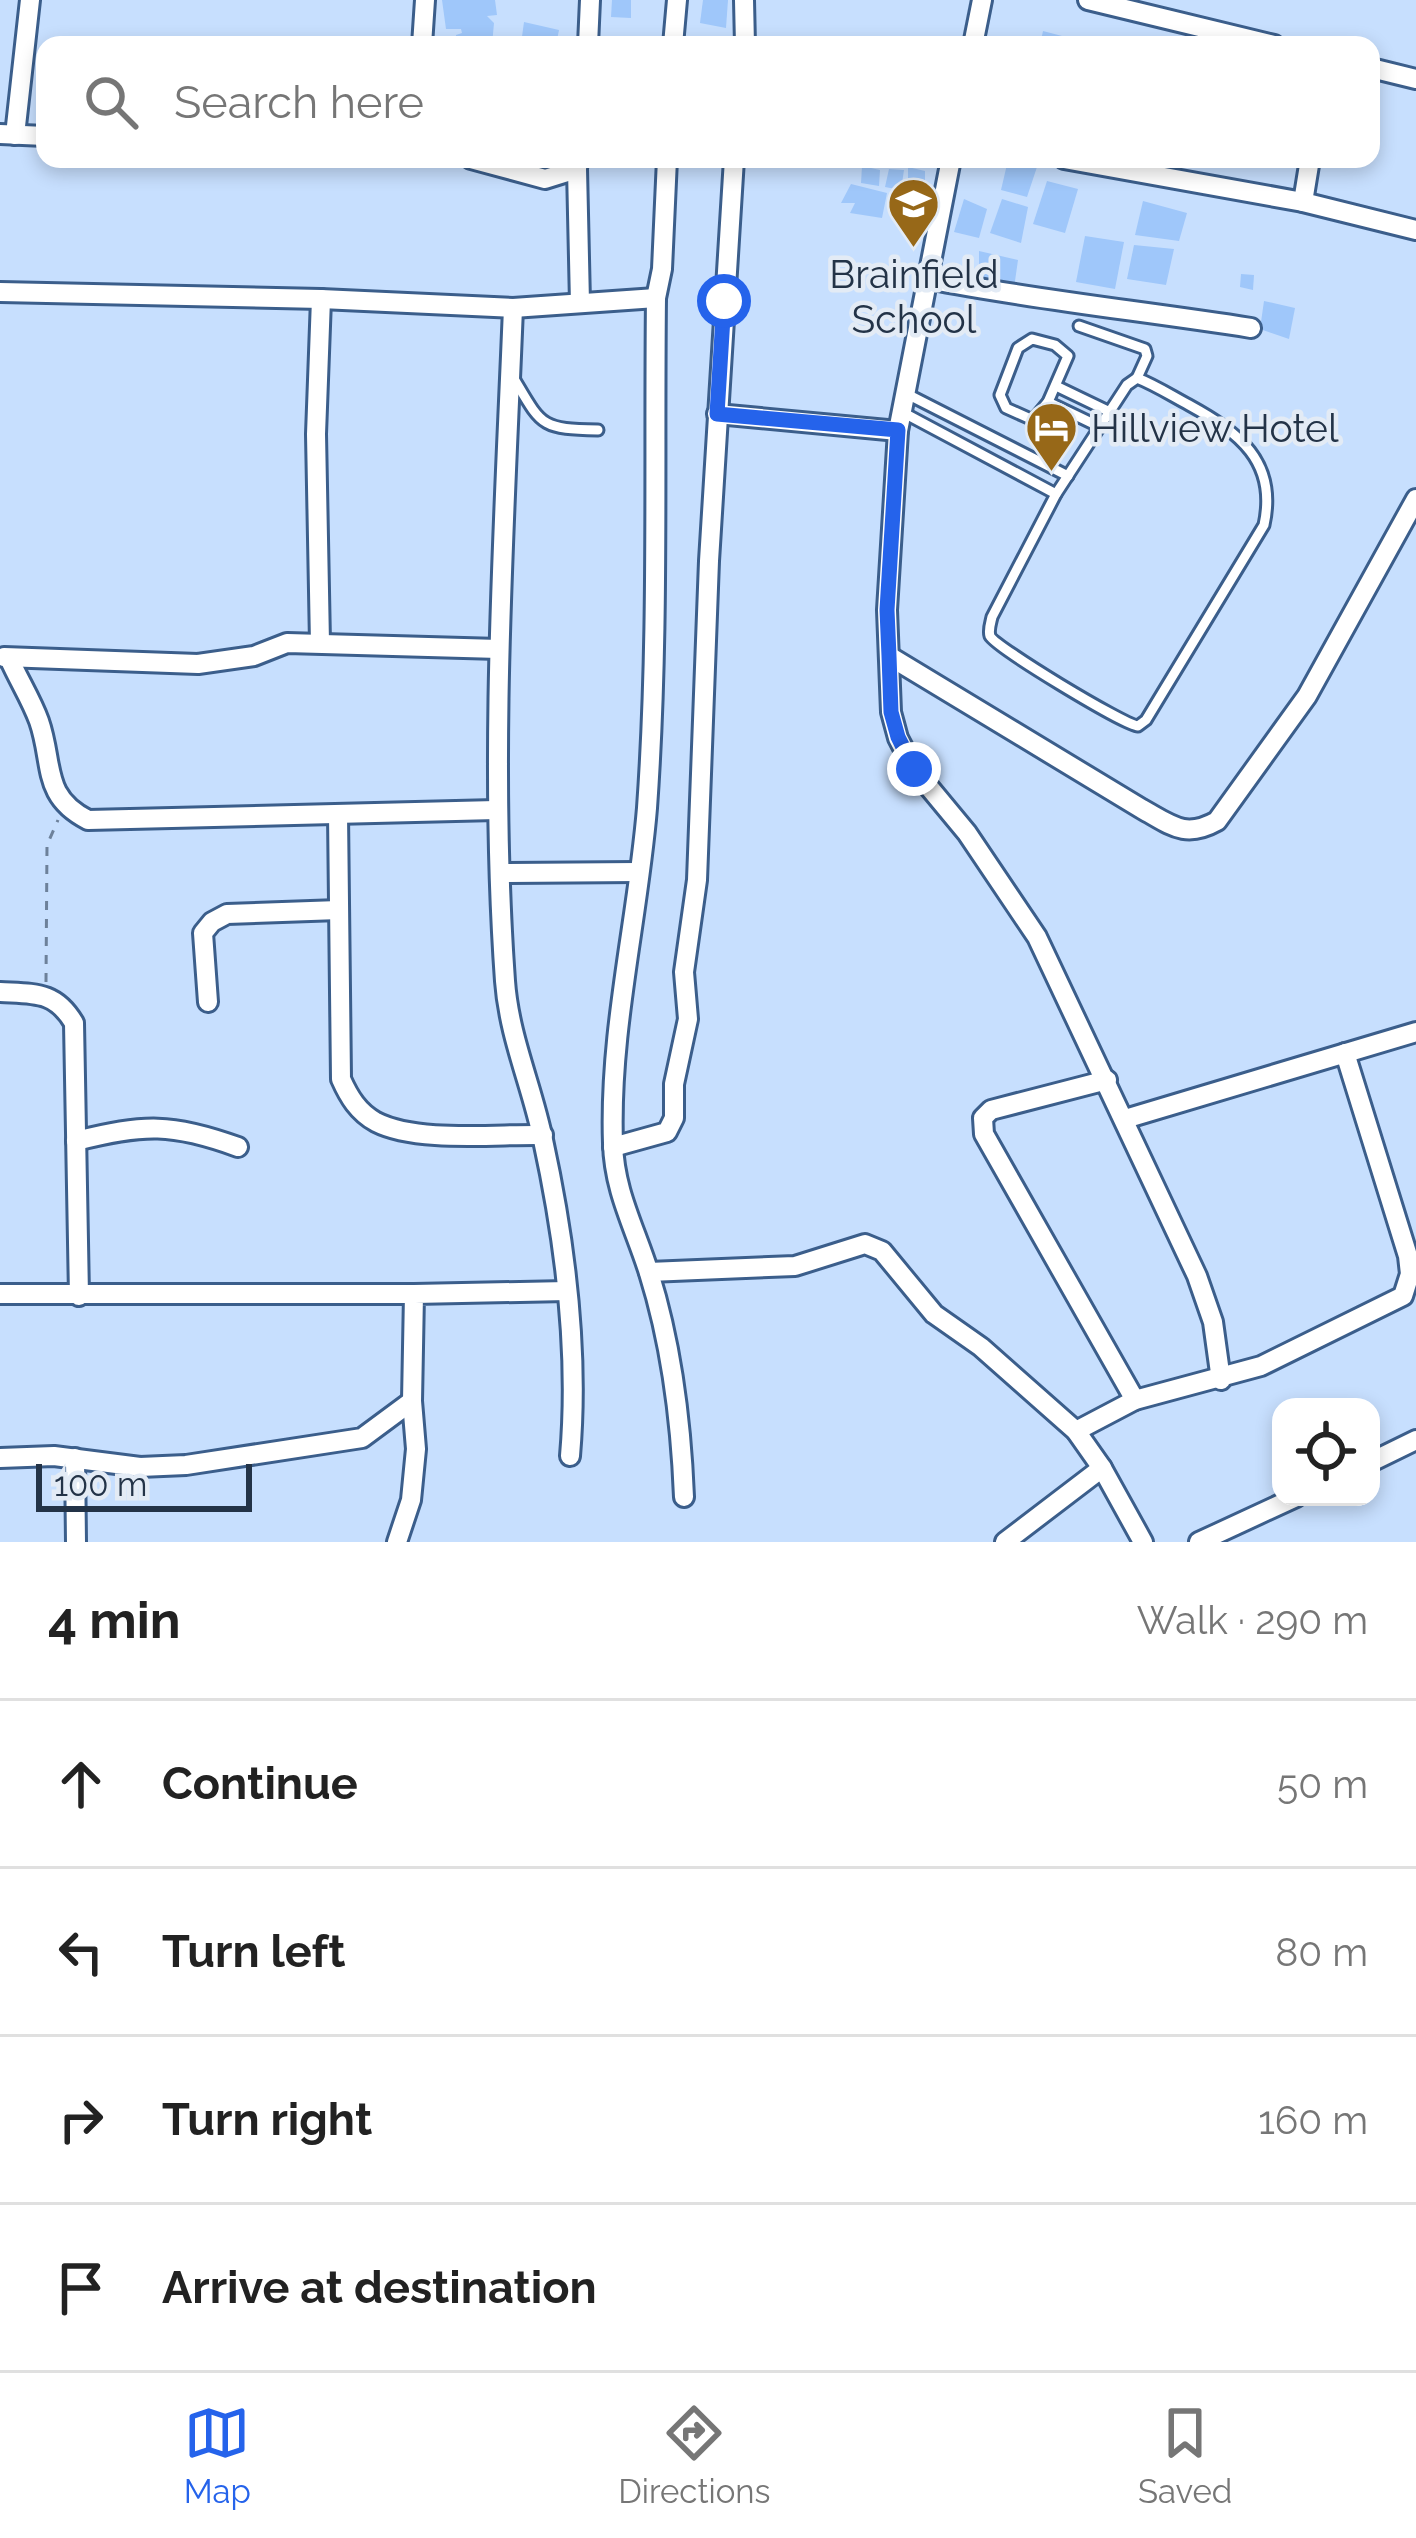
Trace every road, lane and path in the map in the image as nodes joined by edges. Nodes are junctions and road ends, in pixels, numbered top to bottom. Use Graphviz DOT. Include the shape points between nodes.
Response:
graph roads {
  1 [pos="30,0"];
  2 [pos="424,0"];
  3 [pos="590,0"];
  4 [pos="677,0"];
  5 [pos="745,0"];
  6 [pos="982,0"];
  7 [pos="1088,0"];
  8 [pos="422,36"];
  9 [pos="588,36"];
  10 [pos="674,36"];
  11 [pos="745,36"];
  12 [pos="975,36"];
  13 [pos="1237,36"];
  14 [pos="1380,70"];
  15 [pos="1416,79"];
  16 [pos="8,134"];
  17 [pos="504,168"];
  18 [pos="569,168"];
  19 [pos="578,168"];
  20 [pos="667,168"];
  21 [pos="733,168"];
  22 [pos="949,168"];
  23 [pos="1114,168"];
  24 [pos="1309,168"];
  25 [pos="1303,202"];
  26 [pos="1416,230"];
  27 [pos="928,279"];
  28 [pos="0,292"];
  29 [pos="656,298"];
  30 [pos="322,299"];
  31 [pos="580,303"];
  32 [pos="513,308"];
  33 [pos="1079,326"];
  34 [pos="1251,328"];
  35 [pos="511,372"];
  36 [pos="1137,378"];
  37 [pos="1056,386"];
  38 [pos="1048,403"];
  39 [pos="903,412"];
  40 [pos="1110,412"];
  41 [pos="717,414"];
  42 [pos="1100,427"];
  43 [pos="598,430"];
  44 [pos="1068,476"];
  45 [pos="1056,494"];
  46 [pos="1416,499"];
  47 [pos="320,643"];
  48 [pos="499,649"];
  49 [pos="889,656"];
  50 [pos="5,657"];
  51 [pos="65,808"];
  52 [pos="496,810"];
  53 [pos="338,814"];
  54 [pos="638,872"];
  55 [pos="501,873"];
  56 [pos="339,910"];
  57 [pos="0,992"];
  58 [pos="40,994"];
  59 [pos="208,1002"];
  60 [pos="1416,1032"];
  61 [pos="1345,1053"];
  62 [pos="1107,1081"];
  63 [pos="613,1116"];
  64 [pos="1125,1118"];
  65 [pos="542,1135"];
  66 [pos="641,1139"];
  67 [pos="76,1142"];
  68 [pos="238,1147"];
  69 [pos="613,1147"];
  70 [pos="649,1272"];
  71 [pos="1413,1273"];
  72 [pos="567,1291"];
  73 [pos="0,1294"];
  74 [pos="414,1294"];
  75 [pos="79,1296"];
  76 [pos="1221,1380"];
  77 [pos="1135,1400"];
  78 [pos="412,1401"];
  79 [pos="1076,1431"];
  80 [pos="1416,1440"];
  81 [pos="570,1456"];
  82 [pos="0,1458"];
  83 [pos="75,1458"];
  84 [pos="1380,1458"];
  85 [pos="1102,1468"];
  86 [pos="684,1497"];
  87 [pos="1277,1506"];
  88 [pos="76,1542"];
  89 [pos="397,1542"];
  90 [pos="1005,1542"];
  91 [pos="1143,1542"];
  92 [pos="1199,1542"];
  1 -- 16 [label="street"];
  2 -- 8 [label="street"];
  3 -- 9 [label="street"];
  4 -- 10 [label="street"];
  5 -- 11 [label="street"];
  6 -- 12 [label="street"];
  7 -- 13 [label="street"];
  14 -- 15 [label="street"];
  17 -- 18 [label="street" via="544,179"];
  19 -- 31 [label="street"];
  20 -- 29 [label="street"];
  21 -- 41 [label="street"];
  22 -- 27 [label="street"];
  23 -- 25 [label="street"];
  24 -- 25 [label="street"];
  25 -- 26 [label="street"];
  27 -- 34 [label="street"];
  27 -- 39 [label="street"];
  28 -- 30 [label="street"];
  29 -- 31 [label="street"];
  29 -- 54 [label="street" via="652,644"];
  30 -- 32 [label="street"];
  30 -- 47 [label="street"];
  31 -- 32 [label="street"];
  32 -- 35 [label="street"];
  33 -- 36 [label="lane" via="1144,350"];
  35 -- 43 [label="lane" via="550,427"];
  35 -- 48 [label="street"];
  36 -- 40 [label="lane"];
  36 -- 45 [label="lane" via="1248,444 1267,509 1138,725 1114,718 990,634"];
  37 -- 38 [label="lane"];
  37 -- 38 [label="lane" via="1066,350 1024,342 1001,400 1033,420"];
  37 -- 40 [label="lane"];
  38 -- 42 [label="lane"];
  39 -- 41 [label="street"];
  39 -- 44 [label="lane"];
  39 -- 45 [label="lane"];
  39 -- 49 [label="street"];
  40 -- 42 [label="lane"];
  41 -- 66 [label="street" via="686,1041 674,1118 667,1132"];
  42 -- 44 [label="lane"];
  44 -- 45 [label="lane"];
  46 -- 49 [label="street" via="1306,697 1217,821 1199,831 1142,809"];
  47 -- 48 [label="street"];
  47 -- 50 [label="street" via="198,664"];
  48 -- 52 [label="street"];
  49 -- 62 [label="street" via="891,712 914,769 1037,937"];
  50 -- 51 [label="street" via="39,721"];
  51 -- 53 [label="street" via="88,820"];
  51 -- 58 [label="path" via="47,844"];
  52 -- 53 [label="street"];
  52 -- 55 [label="street"];
  53 -- 56 [label="street"];
  54 -- 55 [label="street"];
  54 -- 63 [label="street"];
  55 -- 65 [label="street" via="514,1046"];
  56 -- 59 [label="street" via="227,914 212,922 203,933"];
  56 -- 65 [label="street" via="341,1079 351,1101 374,1121 407,1132"];
  57 -- 58 [label="street"];
  58 -- 67 [label="street" via="62,1003 74,1023"];
  60 -- 61 [label="street"];
  61 -- 64 [label="street"];
  61 -- 71 [label="street"];
  62 -- 64 [label="street"];
  62 -- 77 [label="street" via="1008,1104 983,1118"];
  63 -- 66 [label="street"];
  63 -- 69 [label="street"];
  64 -- 76 [label="street" via="1197,1276"];
  65 -- 72 [label="street"];
  66 -- 69 [label="street"];
  67 -- 68 [label="street" via="162,1126"];
  67 -- 75 [label="street"];
  69 -- 70 [label="street" via="618,1191"];
  70 -- 79 [label="street" via="795,1266 865,1244 882,1251 934,1314"];
  70 -- 86 [label="street" via="681,1418"];
  71 -- 76 [label="street" via="1403,1296 1382,1309"];
  72 -- 74 [label="street"];
  72 -- 81 [label="street"];
  73 -- 75 [label="street"];
  74 -- 75 [label="street"];
  74 -- 78 [label="street"];
  76 -- 77 [label="street"];
  77 -- 79 [label="street"];
  78 -- 83 [label="street" via="348,1442 186,1465"];
  78 -- 89 [label="street" via="413,1483"];
  79 -- 85 [label="street"];
  80 -- 84 [label="street"];
  82 -- 83 [label="street"];
  83 -- 88 [label="street"];
  85 -- 90 [label="street"];
  85 -- 91 [label="street"];
  87 -- 92 [label="street"];
}
